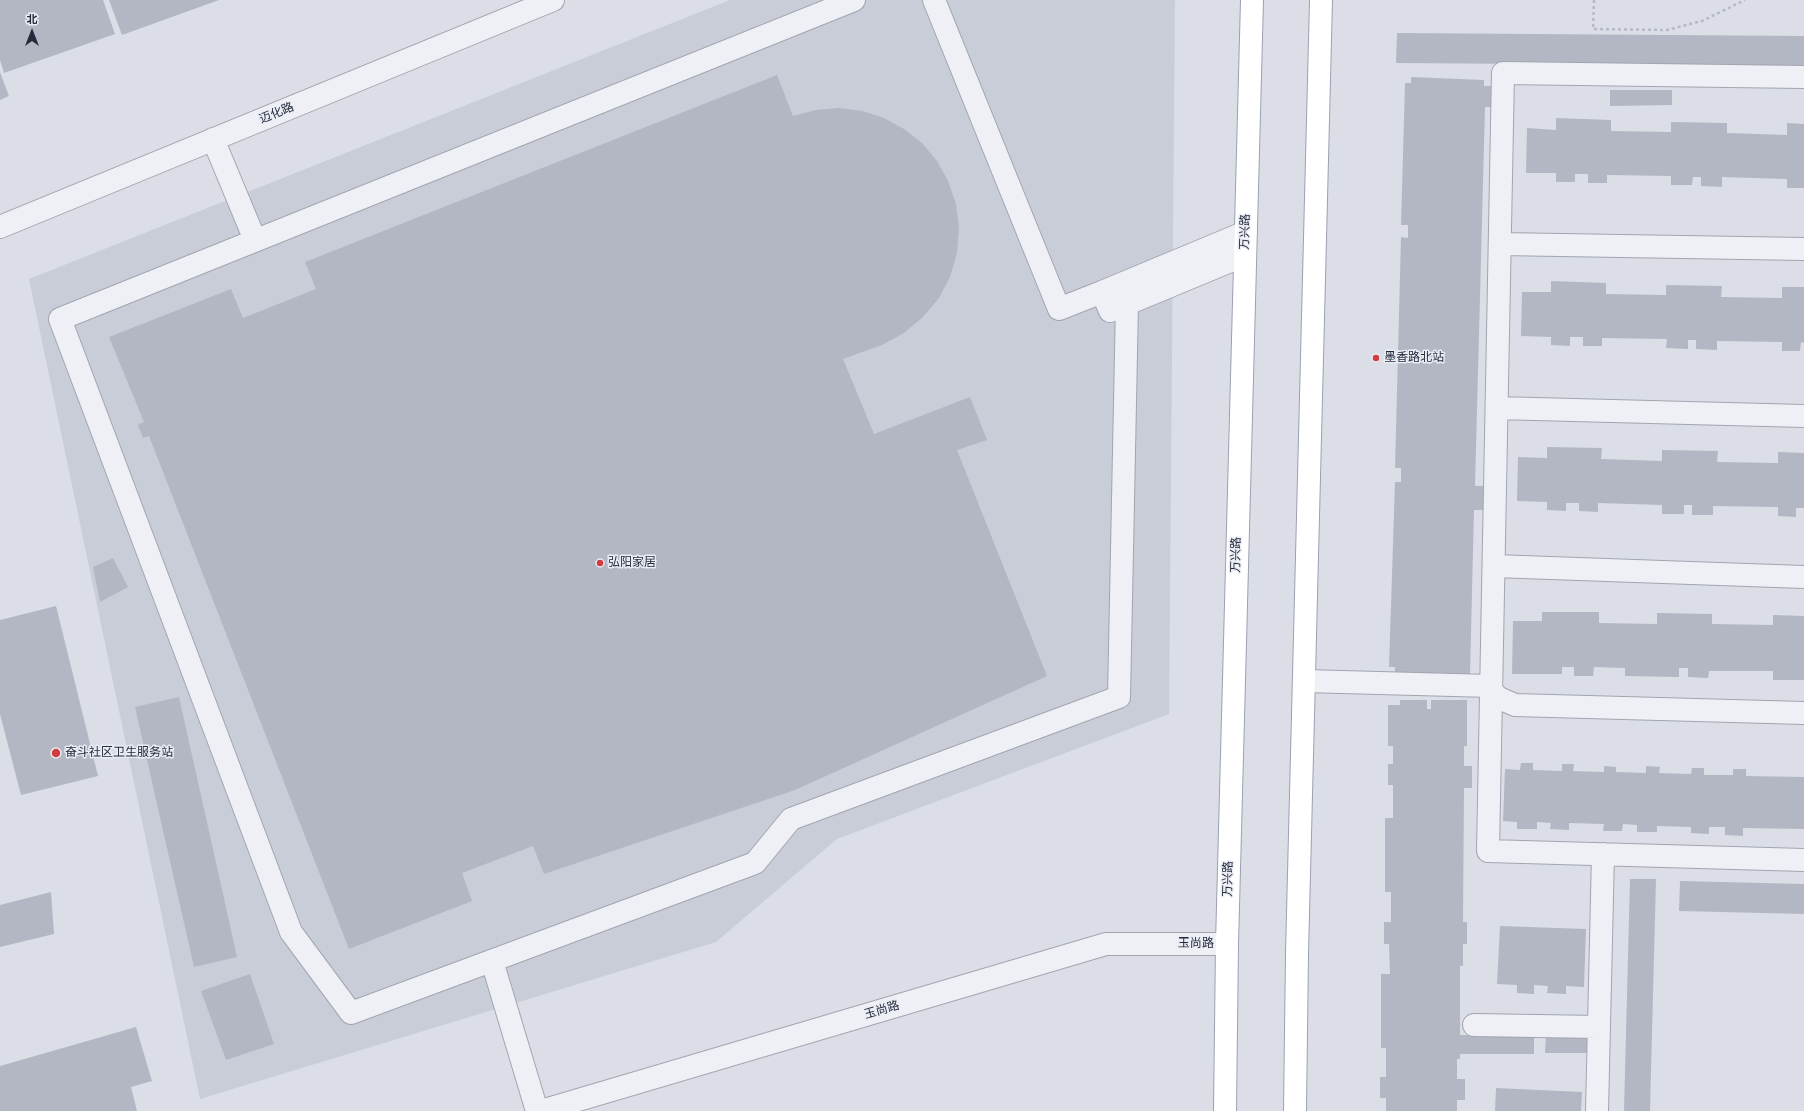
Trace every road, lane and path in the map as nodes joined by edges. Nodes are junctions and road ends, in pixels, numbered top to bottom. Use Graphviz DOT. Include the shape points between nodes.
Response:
graph roads {
  1 [pos="553,0"];
  2 [pos="854,0"];
  3 [pos="934,0"];
  4 [pos="1252,0"];
  5 [pos="1321,0"];
  6 [pos="1594,0"];
  7 [pos="1745,0"];
  8 [pos="1804,77"];
  9 [pos="213,140"];
  10 [pos="0,227"];
  11 [pos="1246,232"];
  12 [pos="255,240"];
  13 [pos="1500,244"];
  14 [pos="1804,249"];
  15 [pos="1245,255"];
  16 [pos="1102,292"];
  17 [pos="1127,304"];
  18 [pos="1496,408"];
  19 [pos="1804,416"];
  20 [pos="1494,566"];
  21 [pos="1804,577"];
  22 [pos="1304,681"];
  23 [pos="1491,686"];
  24 [pos="1804,713"];
  25 [pos="1604,854"];
  26 [pos="1804,860"];
  27 [pos="1227,944"];
  28 [pos="492,961"];
  29 [pos="1474,1025"];
  30 [pos="1599,1027"];
  31 [pos="538,1111"];
  32 [pos="541,1111"];
  33 [pos="1225,1111"];
  34 [pos="1294,1111"];
  35 [pos="1597,1111"];
  1 -- 9 [label="street, 迈化路"];
  2 -- 12 [label="street"];
  3 -- 16 [label="street" via="1059,309"];
  4 -- 11 [label="main road, 万兴路"];
  5 -- 22 [label="main road"];
  6 -- 7 [label="path" via="1593,29 1667,30 1702,21"];
  8 -- 13 [label="street" via="1503,73"];
  9 -- 10 [label="street, 迈化路"];
  9 -- 12 [label="street"];
  11 -- 15 [label="main road, 万兴路"];
  11 -- 16 [label="street"];
  12 -- 28 [label="street" via="60,319 291,932 351,1013"];
  13 -- 14 [label="street"];
  13 -- 18 [label="street"];
  15 -- 17 [label="street"];
  15 -- 27 [label="main road, 万兴路"];
  16 -- 17 [label="street" via="1110,311"];
  17 -- 28 [label="street" via="1119,697 791,819 755,863"];
  18 -- 19 [label="street"];
  18 -- 20 [label="street"];
  20 -- 21 [label="street"];
  20 -- 23 [label="street"];
  22 -- 23 [label="street"];
  22 -- 34 [label="main road"];
  23 -- 24 [label="street" via="1499,698 1515,705"];
  23 -- 25 [label="street" via="1488,851"];
  25 -- 26 [label="street"];
  25 -- 30 [label="street"];
  27 -- 32 [label="street, 玉尚路" via="1106,944"];
  27 -- 33 [label="main road, 万兴路"];
  28 -- 31 [label="street"];
  29 -- 30 [label="street"];
  30 -- 35 [label="street"];
}
